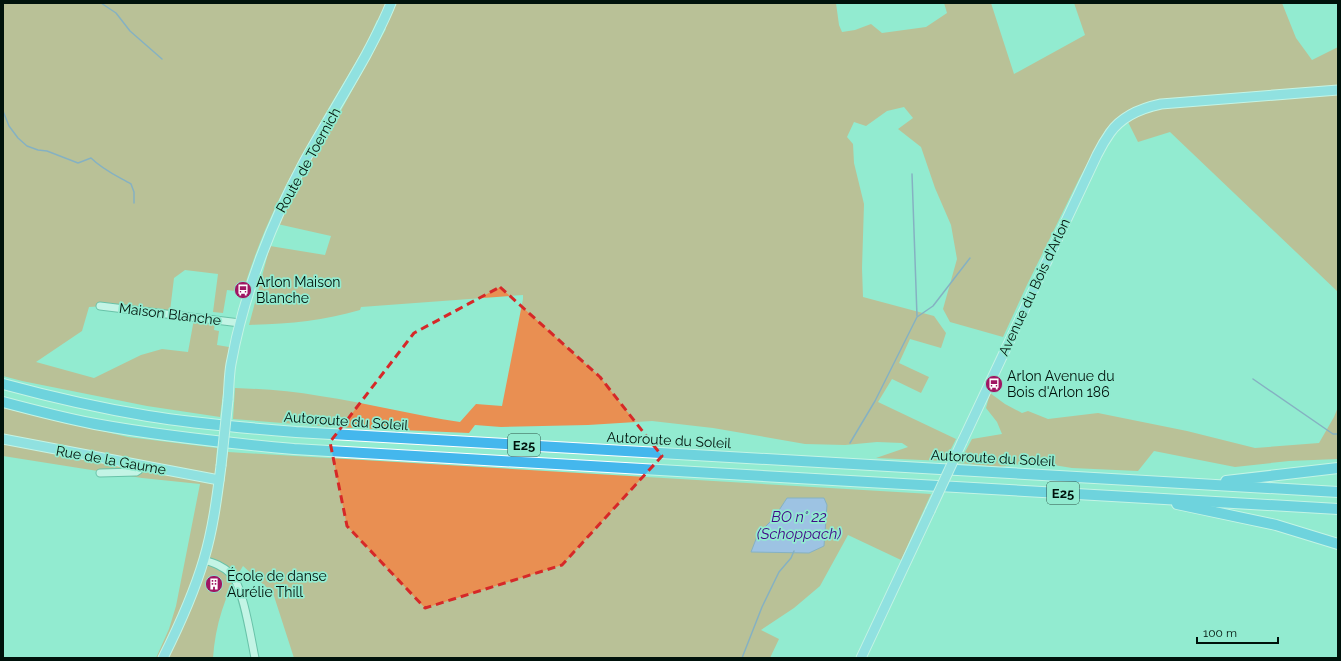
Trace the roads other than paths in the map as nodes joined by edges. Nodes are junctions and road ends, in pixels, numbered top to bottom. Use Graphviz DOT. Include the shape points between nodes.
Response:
graph roads {
  1 [pos="391,3"];
  2 [pos="1338,90"];
  3 [pos="100,306"];
  4 [pos="240,323"];
  5 [pos="3,384"];
  6 [pos="3,402"];
  7 [pos="3,439"];
  8 [pos="142,465"];
  9 [pos="1338,468"];
  10 [pos="100,473"];
  11 [pos="219,480"];
  12 [pos="1210,484"];
  13 [pos="1338,492"];
  14 [pos="1160,499"];
  15 [pos="1338,509"];
  16 [pos="1338,544"];
  17 [pos="204,560"];
  18 [pos="163,658"];
  19 [pos="255,658"];
  20 [pos="861,658"];
  1 -- 4 [label="main road, Route de Toernich" via="381,27 304,162 273,223"];
  2 -- 20 [label="main road, Avenue du Bois d'Arlon, bridge" via="1161,104 1146,107 1110,132"];
  3 -- 4 [label="street, Maison Blanche"];
  4 -- 11 [label="main road, Route de Toernich, bridge" via="231,365"];
  5 -- 12 [label="highway, Autoroute du Soleil / E25" via="148,416 256,429"];
  6 -- 14 [label="highway, E25" via="108,426 246,445"];
  7 -- 8 [label="main road, Rue de la Gaume"];
  8 -- 10 [label="street" via="136,472"];
  8 -- 11 [label="main road, Rue de la Gaume"];
  9 -- 12 [label="highway"];
  11 -- 17 [label="main road"];
  12 -- 13 [label="highway, Autoroute du Soleil / E25"];
  14 -- 15 [label="highway, E25"];
  14 -- 16 [label="highway" via="1186,507 1276,525"];
  17 -- 18 [label="main road" via="188,607"];
  17 -- 19 [label="street" via="221,566 236,582"];
}
